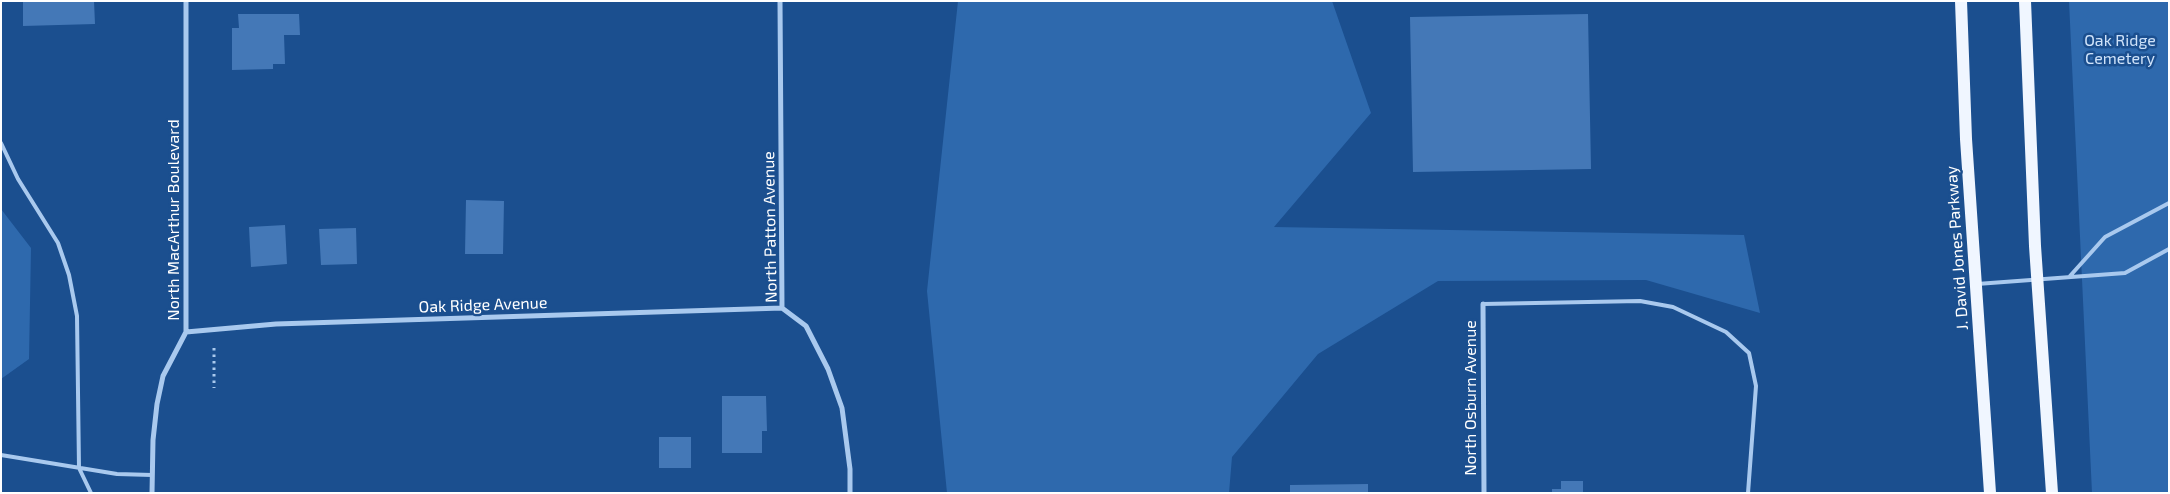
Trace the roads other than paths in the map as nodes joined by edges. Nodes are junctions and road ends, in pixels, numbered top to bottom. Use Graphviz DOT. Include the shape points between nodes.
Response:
graph roads {
  1 [pos="186,1"];
  2 [pos="780,1"];
  3 [pos="1961,1"];
  4 [pos="2025,1"];
  5 [pos="1,142"];
  6 [pos="2169,203"];
  7 [pos="2169,250"];
  8 [pos="2070,276"];
  9 [pos="2037,279"];
  10 [pos="1975,284"];
  11 [pos="1483,304"];
  12 [pos="782,308"];
  13 [pos="186,332"];
  14 [pos="1,455"];
  15 [pos="79,468"];
  16 [pos="152,475"];
  17 [pos="90,493"];
  18 [pos="152,493"];
  19 [pos="850,493"];
  20 [pos="1484,493"];
  21 [pos="1748,493"];
  22 [pos="1990,493"];
  23 [pos="2052,493"];
  1 -- 13 [label="street, North MacArthur Boulevard"];
  2 -- 12 [label="street, North Patton Avenue"];
  3 -- 10 [label="main road, J. David Jones Parkway"];
  4 -- 9 [label="main road"];
  5 -- 15 [label="lane" via="18,179 58,243 69,275 77,316"];
  6 -- 8 [label="lane" via="2106,237"];
  7 -- 8 [label="lane" via="2125,273"];
  8 -- 9 [label="lane"];
  9 -- 10 [label="lane"];
  9 -- 23 [label="main road"];
  10 -- 22 [label="main road, J. David Jones Parkway"];
  11 -- 20 [label="street, North Osburn Avenue"];
  11 -- 21 [label="lane" via="1640,301 1673,306 1726,332 1749,353 1756,386"];
  12 -- 13 [label="street, Oak Ridge Avenue" via="276,324"];
  12 -- 19 [label="street, North Patton Avenue" via="806,326 828,369 842,408"];
  13 -- 16 [label="street, North MacArthur Boulevard" via="163,376 153,440"];
  14 -- 15 [label="lane"];
  15 -- 16 [label="lane"];
  15 -- 17 [label="lane"];
  16 -- 18 [label="street, North MacArthur Boulevard"];
}
